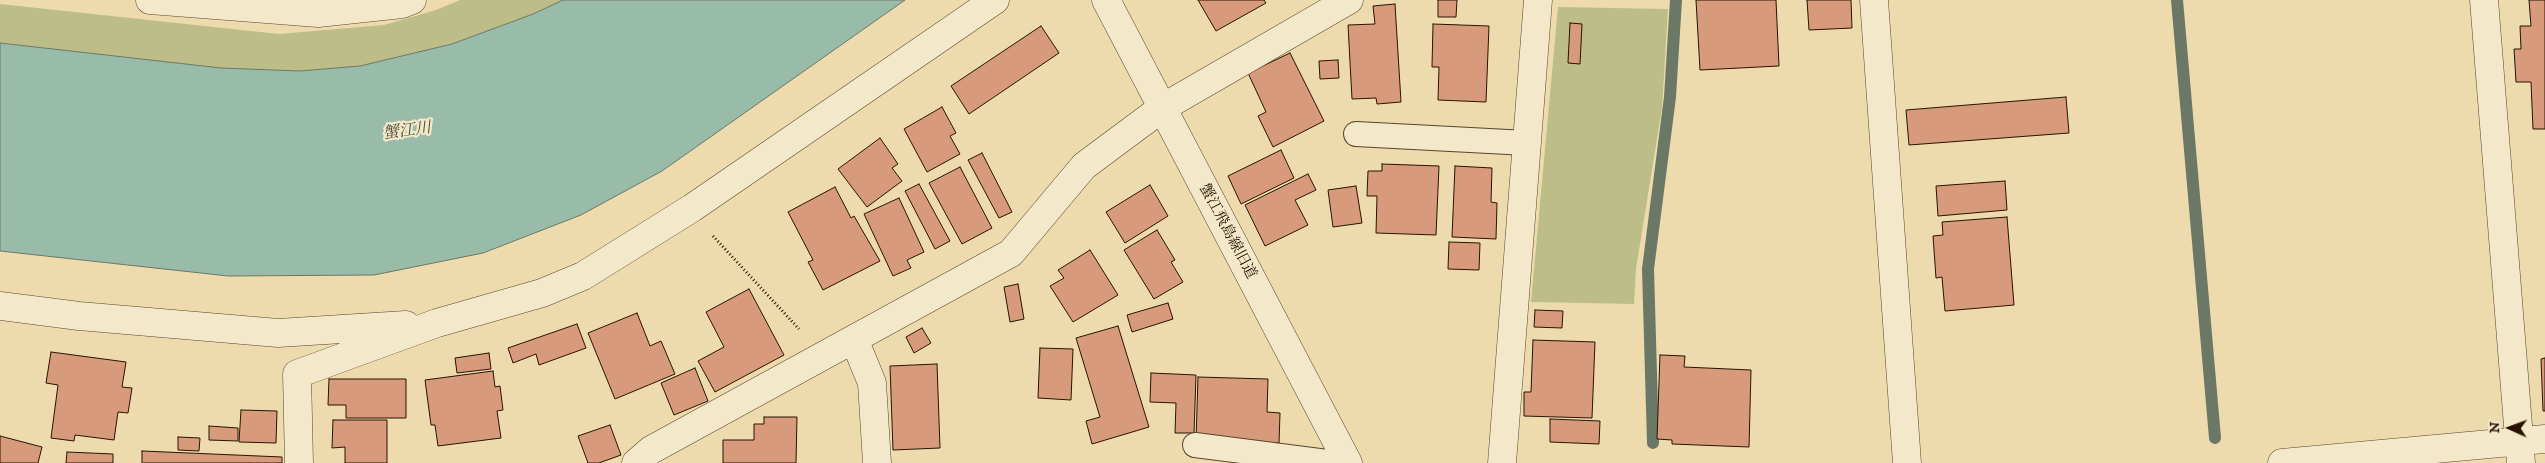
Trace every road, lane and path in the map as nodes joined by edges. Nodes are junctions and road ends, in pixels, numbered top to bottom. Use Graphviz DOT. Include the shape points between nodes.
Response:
graph roads {
  1 [pos="150,0"];
  2 [pos="412,0"];
  3 [pos="995,0"];
  4 [pos="1106,0"];
  5 [pos="1348,0"];
  6 [pos="1538,0"];
  7 [pos="1874,0"];
  8 [pos="2484,0"];
  9 [pos="1162,108"];
  10 [pos="1356,134"];
  11 [pos="1527,143"];
  12 [pos="716,241"];
  13 [pos="0,306"];
  14 [pos="437,323"];
  15 [pos="854,339"];
  16 [pos="824,356"];
  17 [pos="1195,445"];
  18 [pos="2528,448"];
  19 [pos="299,463"];
  20 [pos="636,463"];
  21 [pos="877,463"];
  22 [pos="1335,463"];
  23 [pos="1348,463"];
  24 [pos="1502,463"];
  25 [pos="1907,463"];
  26 [pos="2282,463"];
  1 -- 2 [label="street" via="318,13 402,4"];
  3 -- 14 [label="street" via="692,208 583,276 542,293"];
  4 -- 9 [label="street, 蟹江飛島線旧道"];
  5 -- 9 [label="street"];
  6 -- 11 [label="street"];
  7 -- 25 [label="street"];
  8 -- 18 [label="street"];
  9 -- 15 [label="street" via="1084,166 1011,253"];
  9 -- 23 [label="street, 蟹江飛島線旧道"];
  10 -- 11 [label="lane"];
  11 -- 24 [label="street"];
  12 -- 16 [label="path"];
  13 -- 14 [label="street" via="278,333"];
  14 -- 19 [label="street" via="297,374"];
  15 -- 16 [label="street"];
  15 -- 21 [label="street" via="872,383"];
  16 -- 20 [label="street" via="651,450"];
  17 -- 22 [label="lane"];
  18 -- 26 [label="street"];
}
